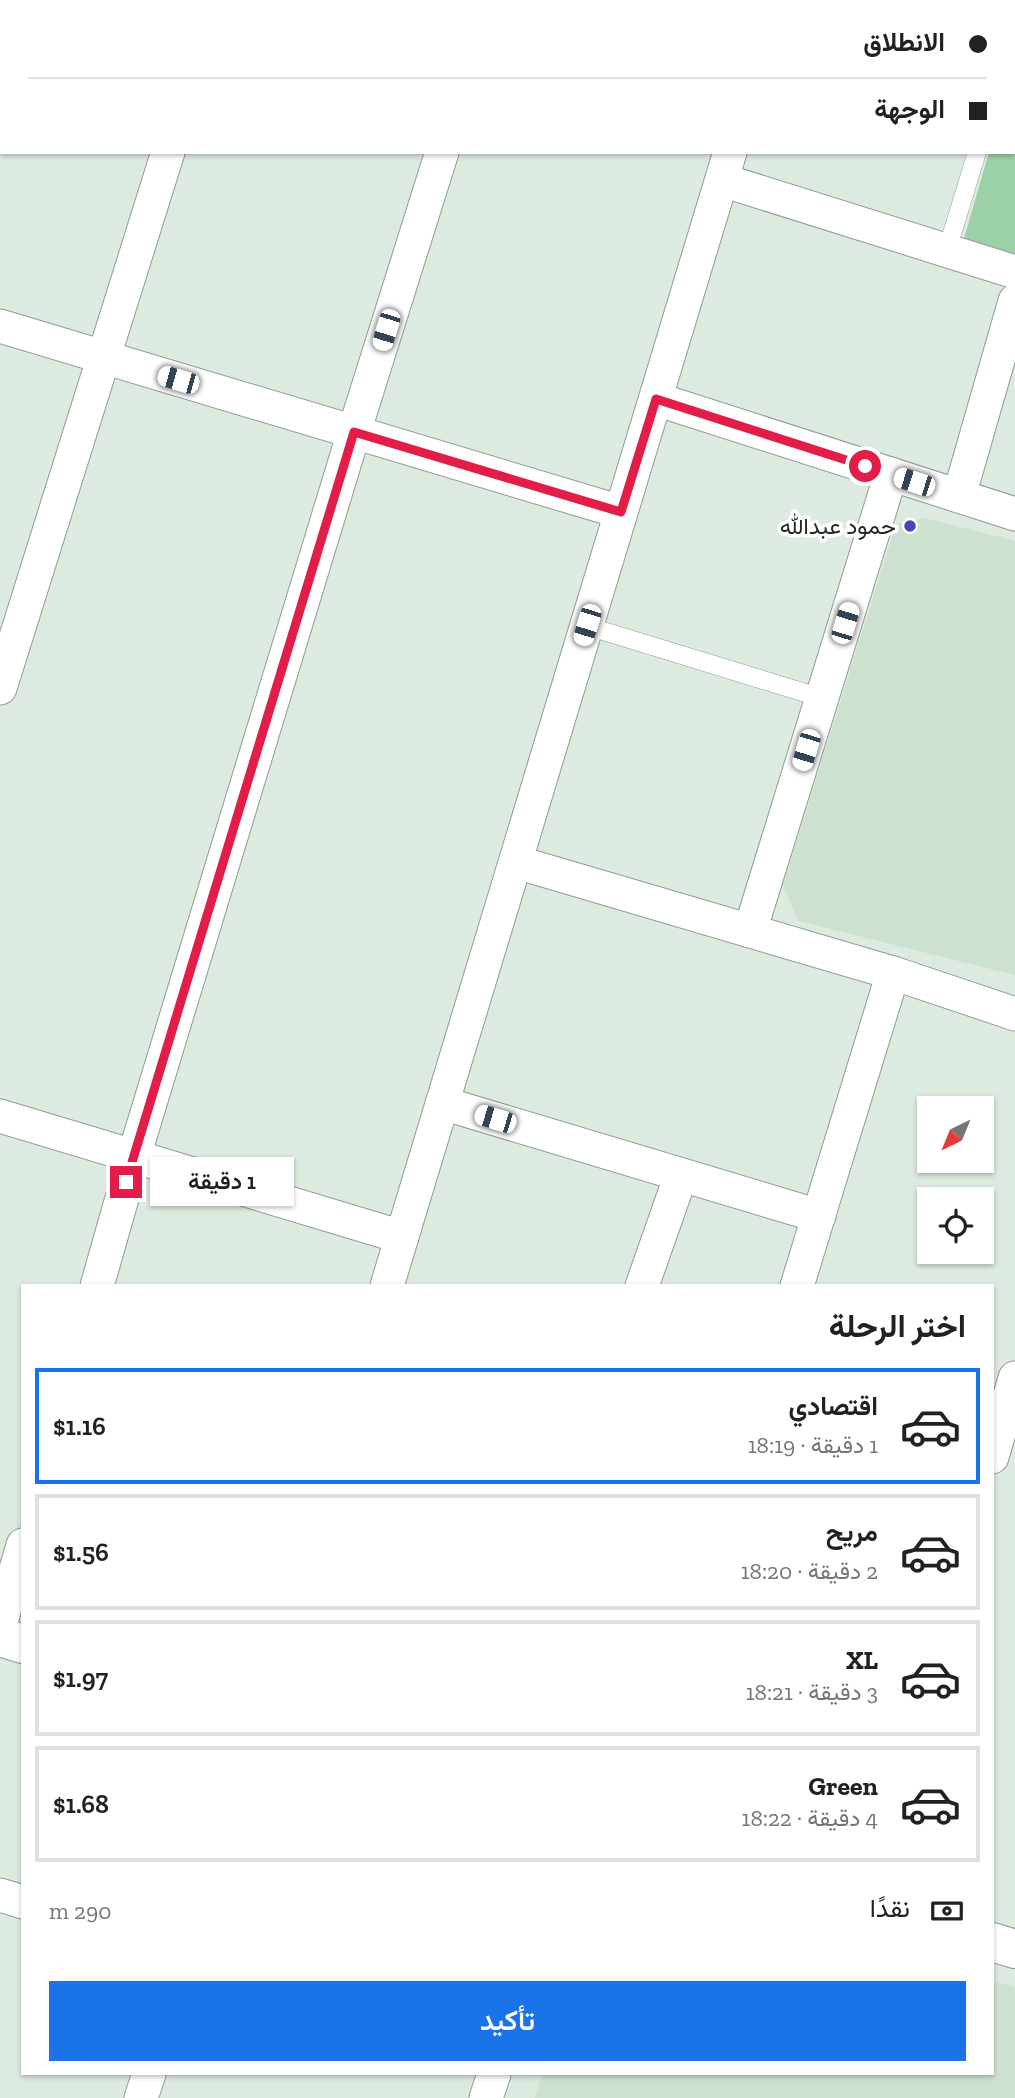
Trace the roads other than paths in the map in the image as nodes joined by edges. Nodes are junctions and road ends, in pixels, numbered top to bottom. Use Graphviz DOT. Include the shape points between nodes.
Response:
graph roads {
  1 [pos="167,154"];
  2 [pos="441,154"];
  3 [pos="976,154"];
  4 [pos="726,166"];
  5 [pos="947,250"];
  6 [pos="1015,271"];
  7 [pos="1015,301"];
  8 [pos="0,326"];
  9 [pos="103,357"];
  10 [pos="656,399"];
  11 [pos="354,432"];
  12 [pos="891,474"];
  13 [pos="959,496"];
  14 [pos="621,512"];
  15 [pos="1015,514"];
  16 [pos="587,625"];
  17 [pos="0,688"];
  18 [pos="822,698"];
  19 [pos="516,862"];
  20 [pos="751,931"];
  21 [pos="893,973"];
  22 [pos="1015,1014"];
  23 [pos="442,1103"];
  24 [pos="0,1116"];
  25 [pos="134,1156"];
  26 [pos="681,1175"];
  27 [pos="819,1216"];
  28 [pos="402,1237"];
  29 [pos="98,1284"];
  30 [pos="388,1284"];
  31 [pos="643,1284"];
  32 [pos="798,1284"];
  33 [pos="1006,1383"];
  34 [pos="994,1446"];
  35 [pos="21,1552"];
  36 [pos="0,1625"];
  37 [pos="0,1637"];
  38 [pos="21,1643"];
  39 [pos="0,1895"];
  40 [pos="21,1901"];
  41 [pos="994,1942"];
  42 [pos="1015,1949"];
  43 [pos="149,2075"];
  44 [pos="494,2075"];
  45 [pos="141,2098"];
  46 [pos="486,2098"];
  1 -- 9 [label="street"];
  2 -- 11 [label="street"];
  3 -- 5 [label="lane"];
  4 -- 5 [label="street"];
  4 -- 10 [label="street"];
  5 -- 6 [label="street"];
  7 -- 13 [label="street"];
  8 -- 9 [label="street"];
  9 -- 11 [label="street"];
  9 -- 17 [label="street"];
  10 -- 12 [label="street"];
  10 -- 14 [label="street"];
  11 -- 14 [label="street"];
  11 -- 25 [label="street"];
  12 -- 13 [label="street"];
  12 -- 18 [label="street"];
  13 -- 15 [label="street"];
  14 -- 16 [label="street"];
  16 -- 18 [label="lane"];
  16 -- 19 [label="street"];
  18 -- 20 [label="street"];
  19 -- 20 [label="street"];
  19 -- 23 [label="street"];
  20 -- 21 [label="street"];
  21 -- 22 [label="street"];
  21 -- 27 [label="street"];
  23 -- 26 [label="street"];
  23 -- 28 [label="street"];
  24 -- 25 [label="street"];
  25 -- 28 [label="street"];
  25 -- 29 [label="street"];
  26 -- 27 [label="street"];
  26 -- 31 [label="street"];
  27 -- 32 [label="street"];
  28 -- 30 [label="street"];
  33 -- 34 [label="street"];
  35 -- 36 [label="street"];
  37 -- 38 [label="street"];
  39 -- 40 [label="street"];
  41 -- 42 [label="street"];
  43 -- 45 [label="street"];
  44 -- 46 [label="street"];
}
